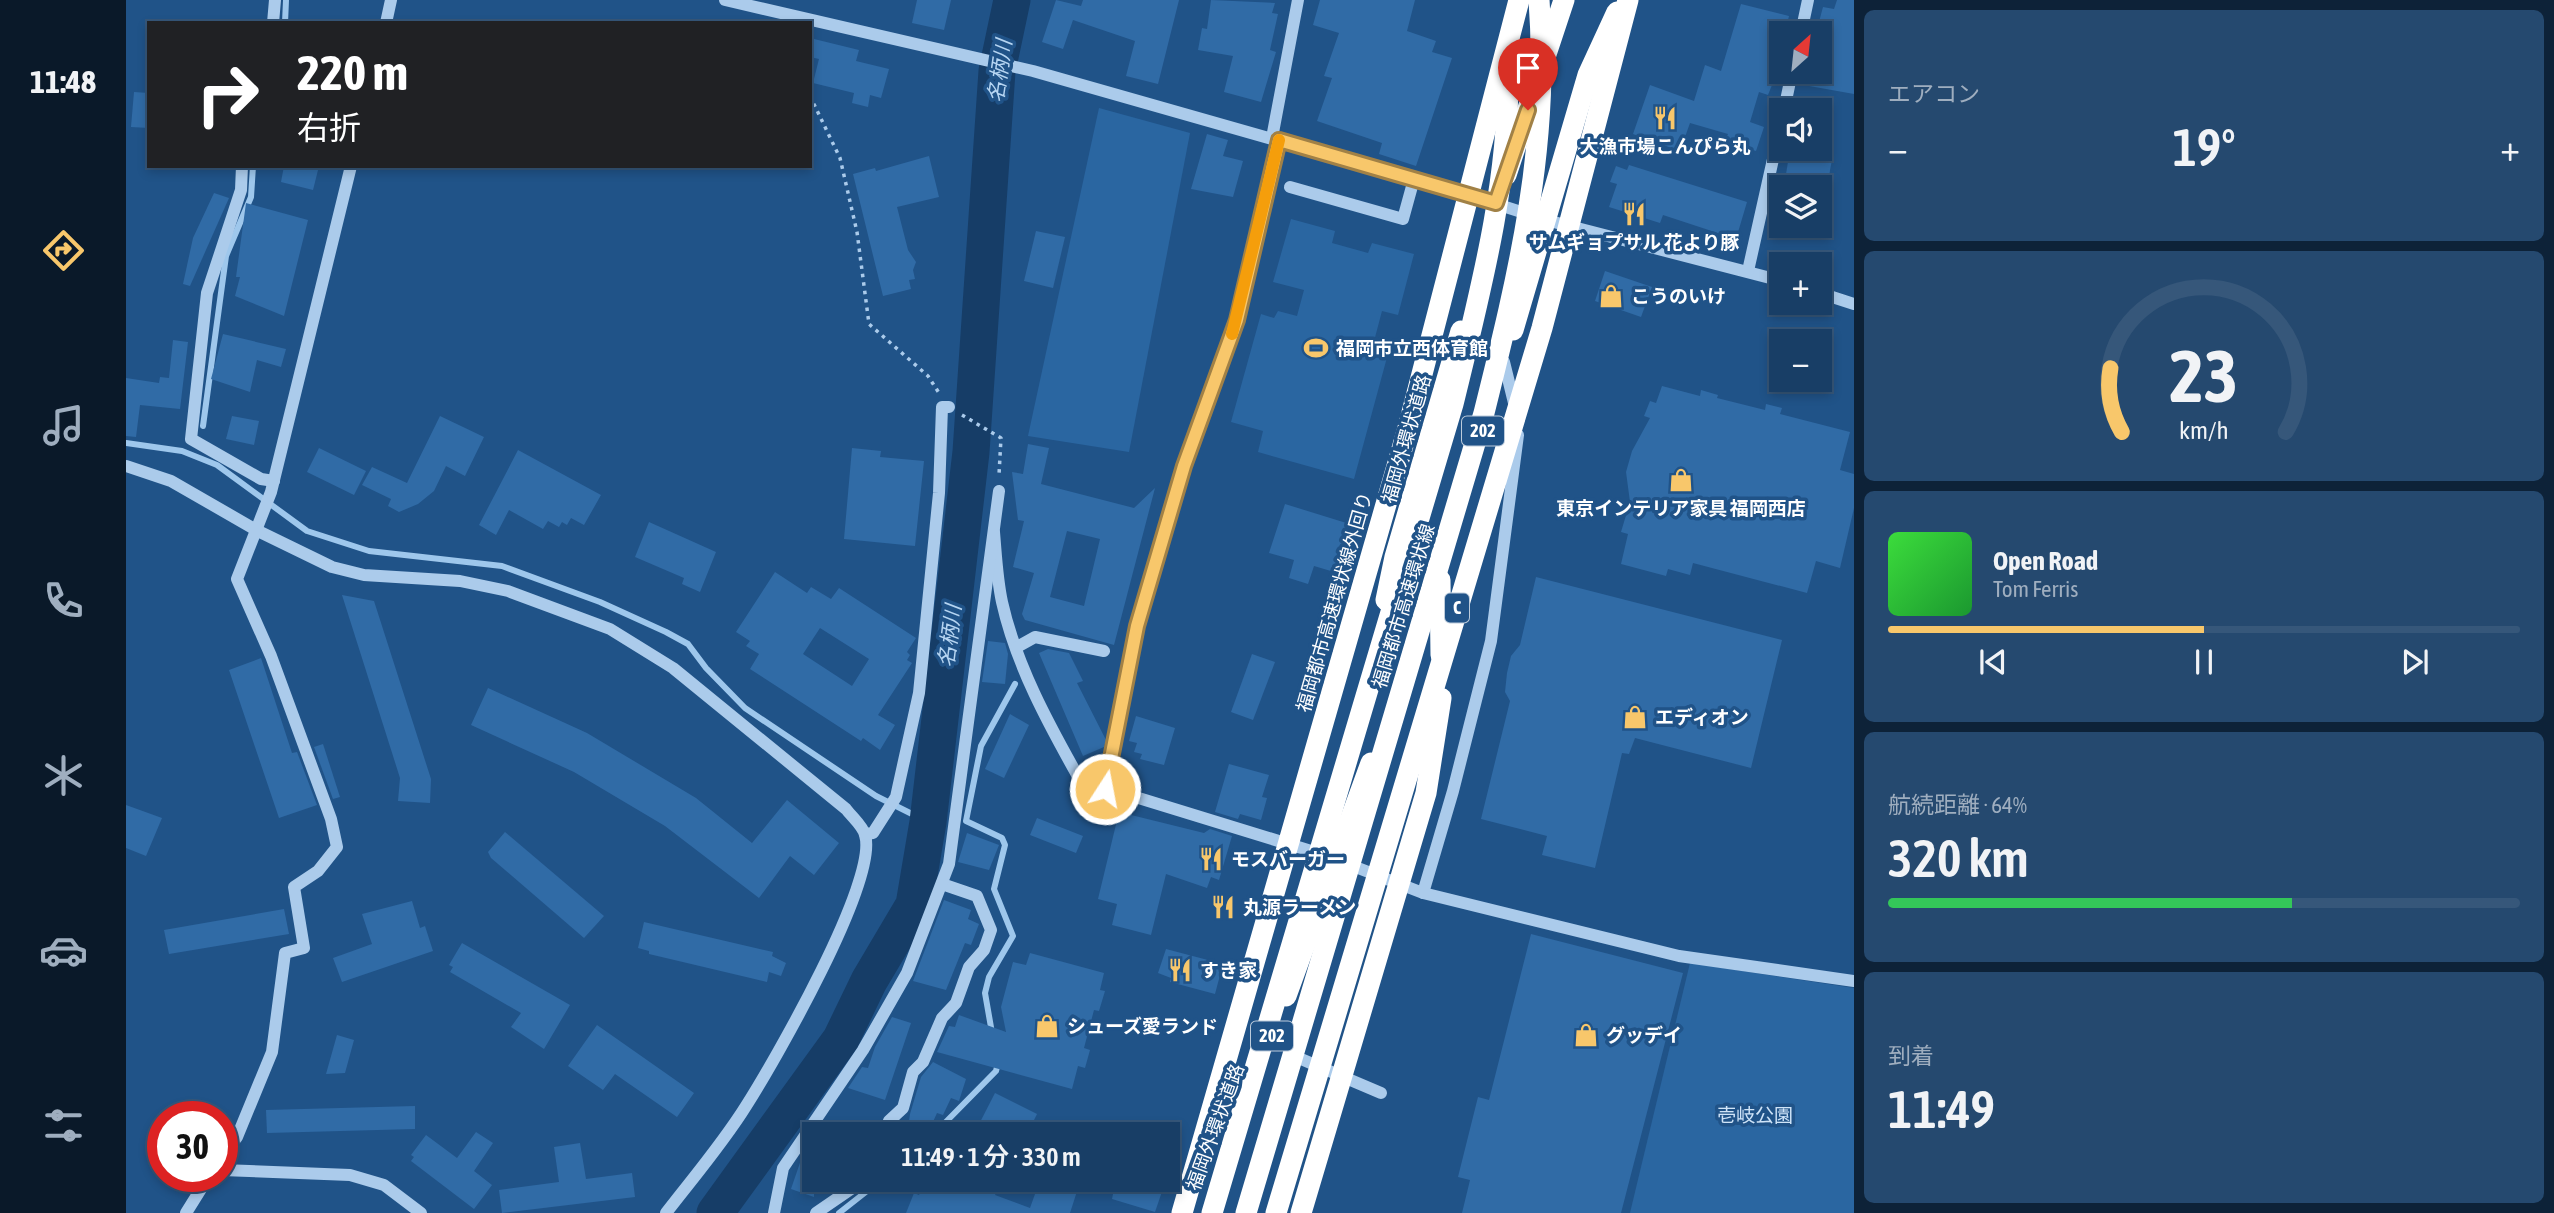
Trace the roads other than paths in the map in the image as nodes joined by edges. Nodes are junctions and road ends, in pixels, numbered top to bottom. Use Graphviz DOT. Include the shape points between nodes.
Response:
graph roads {
  1 [pos="275,0"];
  2 [pos="391,0"];
  3 [pos="725,0"];
  4 [pos="1298,0"];
  5 [pos="1506,0"];
  6 [pos="1519,0"];
  7 [pos="1539,0"];
  8 [pos="1564,0"];
  9 [pos="1621,0"];
  10 [pos="1628,0"];
  11 [pos="1808,0"];
  12 [pos="767,4"];
  13 [pos="273,21"];
  14 [pos="386,21"];
  15 [pos="1804,21"];
  16 [pos="1275,139"];
  17 [pos="1773,161"];
  18 [pos="242,168"];
  19 [pos="351,168"];
  20 [pos="1414,179"];
  21 [pos="1290,187"];
  22 [pos="1496,203"];
  23 [pos="1546,220"];
  24 [pos="1748,271"];
  25 [pos="1769,277"];
  26 [pos="1832,297"];
  27 [pos="1854,304"];
  28 [pos="1504,362"];
  29 [pos="949,407"];
  30 [pos="126,466"];
  31 [pos="272,486"];
  32 [pos="999,491"];
  33 [pos="258,531"];
  34 [pos="994,532"];
  35 [pos="1440,580"];
  36 [pos="1017,647"];
  37 [pos="1104,652"];
  38 [pos="1105,789"];
  39 [pos="865,834"];
  40 [pos="1335,859"];
  41 [pos="942,884"];
  42 [pos="1423,893"];
  43 [pos="1854,981"];
  44 [pos="1294,1056"];
  45 [pos="1381,1093"];
  46 [pos="889,1122"];
  47 [pos="238,1135"];
  48 [pos="238,1171"];
  49 [pos="198,1192"];
  50 [pos="847,1192"];
  51 [pos="186,1213"];
  52 [pos="421,1213"];
  53 [pos="666,1213"];
  54 [pos="775,1213"];
  55 [pos="816,1213"];
  56 [pos="1182,1213"];
  57 [pos="1210,1213"];
  58 [pos="1248,1213"];
  59 [pos="1276,1213"];
  60 [pos="1303,1213"];
  1 -- 13 [label="street"];
  2 -- 14 [label="street"];
  3 -- 12 [label="street"];
  4 -- 16 [label="street"];
  5 -- 57 [label="highway, bridge" via="1507,114 1502,178 1482,286 1449,417"];
  6 -- 56 [label="highway, 福岡都市高速環状線外回り, bridge" via="1408,428"];
  7 -- 58 [label="highway, 福岡都市高速環状線 / C, bridge" via="1542,100 1535,183 1514,292 1484,413"];
  8 -- 22 [label="highway, 福岡外環状道路 / 202"];
  9 -- 23 [label="highway, 福岡外環状道路 / 202" via="1588,75"];
  10 -- 59 [label="highway, C, bridge" via="1542,328"];
  11 -- 15 [label="street"];
  12 -- 16 [label="street"];
  16 -- 20 [label="street"];
  16 -- 38 [label="street" via="1237,320 1184,466 1137,626"];
  17 -- 24 [label="street"];
  18 -- 31 [label="street" via="239,200 207,293 191,439"];
  19 -- 31 [label="street"];
  20 -- 21 [label="street" via="1403,219"];
  20 -- 22 [label="street"];
  22 -- 23 [label="street"];
  22 -- 40 [label="highway, 福岡外環状道路 / 202" via="1395,558"];
  23 -- 24 [label="street"];
  23 -- 28 [label="highway, 福岡外環状道路 / 202"];
  24 -- 25 [label="street"];
  26 -- 27 [label="street"];
  28 -- 35 [label="highway, 福岡外環状道路 / 202"];
  28 -- 42 [label="street" via="1519,427 1490,641"];
  29 -- 39 [label="street" via="942,407 939,493 919,692 896,797 873,833"];
  30 -- 33 [label="street" via="171,481"];
  31 -- 33 [label="street"];
  32 -- 34 [label="street"];
  33 -- 39 [label="street" via="332,568 364,575 460,581 508,591 610,629 673,668 846,809"];
  33 -- 47 [label="street" via="237,579 271,656 337,847 318,871 293,887 304,948 285,953 272,1052"];
  34 -- 36 [label="street" via="1002,602"];
  34 -- 41 [label="street" via="950,864"];
  35 -- 40 [label="highway, 福岡外環状道路 / 202"];
  35 -- 60 [label="highway, 202, bridge" via="1442,689 1426,793"];
  36 -- 37 [label="street" via="1035,637"];
  36 -- 38 [label="street" via="1047,722 1080,780"];
  38 -- 40 [label="street" via="1160,802 1228,828"];
  39 -- 53 [label="street" via="862,875 793,1025 745,1108"];
  40 -- 42 [label="street"];
  40 -- 44 [label="highway, 福岡外環状道路 / 202"];
  40 -- 57 [label="highway, 福岡外環状道路 / 202"];
  41 -- 46 [label="street" via="977,896 990,930 984,950 968,967 956,1003 942,1018 923,1062 913,1072 903,1108"];
  41 -- 54 [label="street" via="907,973 863,1050 783,1168"];
  42 -- 43 [label="street" via="1679,956"];
  44 -- 45 [label="street"];
  44 -- 58 [label="highway, 福岡外環状道路 / 202"];
  48 -- 52 [label="street" via="350,1175 384,1185"];
  49 -- 51 [label="street"];
  50 -- 55 [label="street"];
}
